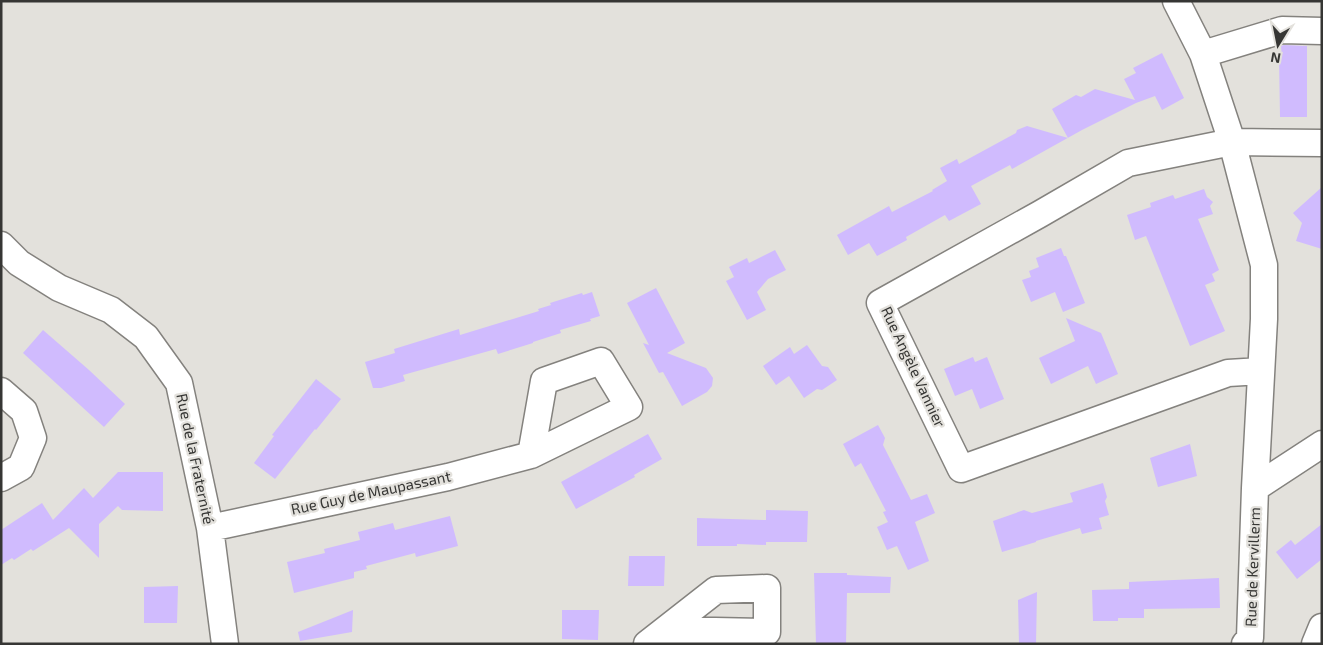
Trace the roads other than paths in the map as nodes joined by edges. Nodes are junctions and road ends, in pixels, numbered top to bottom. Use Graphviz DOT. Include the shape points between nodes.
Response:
graph roads {
  1 [pos="1176,1"];
  2 [pos="1322,31"];
  3 [pos="1203,54"];
  4 [pos="1232,142"];
  5 [pos="1322,143"];
  6 [pos="1,245"];
  7 [pos="1261,371"];
  8 [pos="1,391"];
  9 [pos="1322,444"];
  10 [pos="531,455"];
  11 [pos="1,478"];
  12 [pos="1255,488"];
  13 [pos="210,528"];
  14 [pos="1322,627"];
  15 [pos="225,644"];
  16 [pos="1245,644"];
  17 [pos="1315,644"];
  1 -- 3 [label="street"];
  2 -- 3 [label="street" via="1282,30"];
  3 -- 4 [label="street"];
  4 -- 5 [label="street, Rue Angèle Vannier"];
  4 -- 7 [label="street" via="1264,266"];
  4 -- 7 [label="street, Rue Angèle Vannier" via="1128,163 880,303 961,469 1228,373"];
  6 -- 13 [label="street, Rue de la Fraternité" via="18,263 59,288 111,310 146,337 179,383"];
  7 -- 12 [label="street"];
  8 -- 11 [label="street" via="24,411 33,438 21,467"];
  9 -- 12 [label="street"];
  10 -- 13 [label="street, Rue Guy de Maupassant" via="448,477"];
  12 -- 16 [label="street, Rue de Kervillerm" via="1250,638"];
  13 -- 15 [label="street, Rue de la Fraternité"];
  14 -- 17 [label="street"];
}
